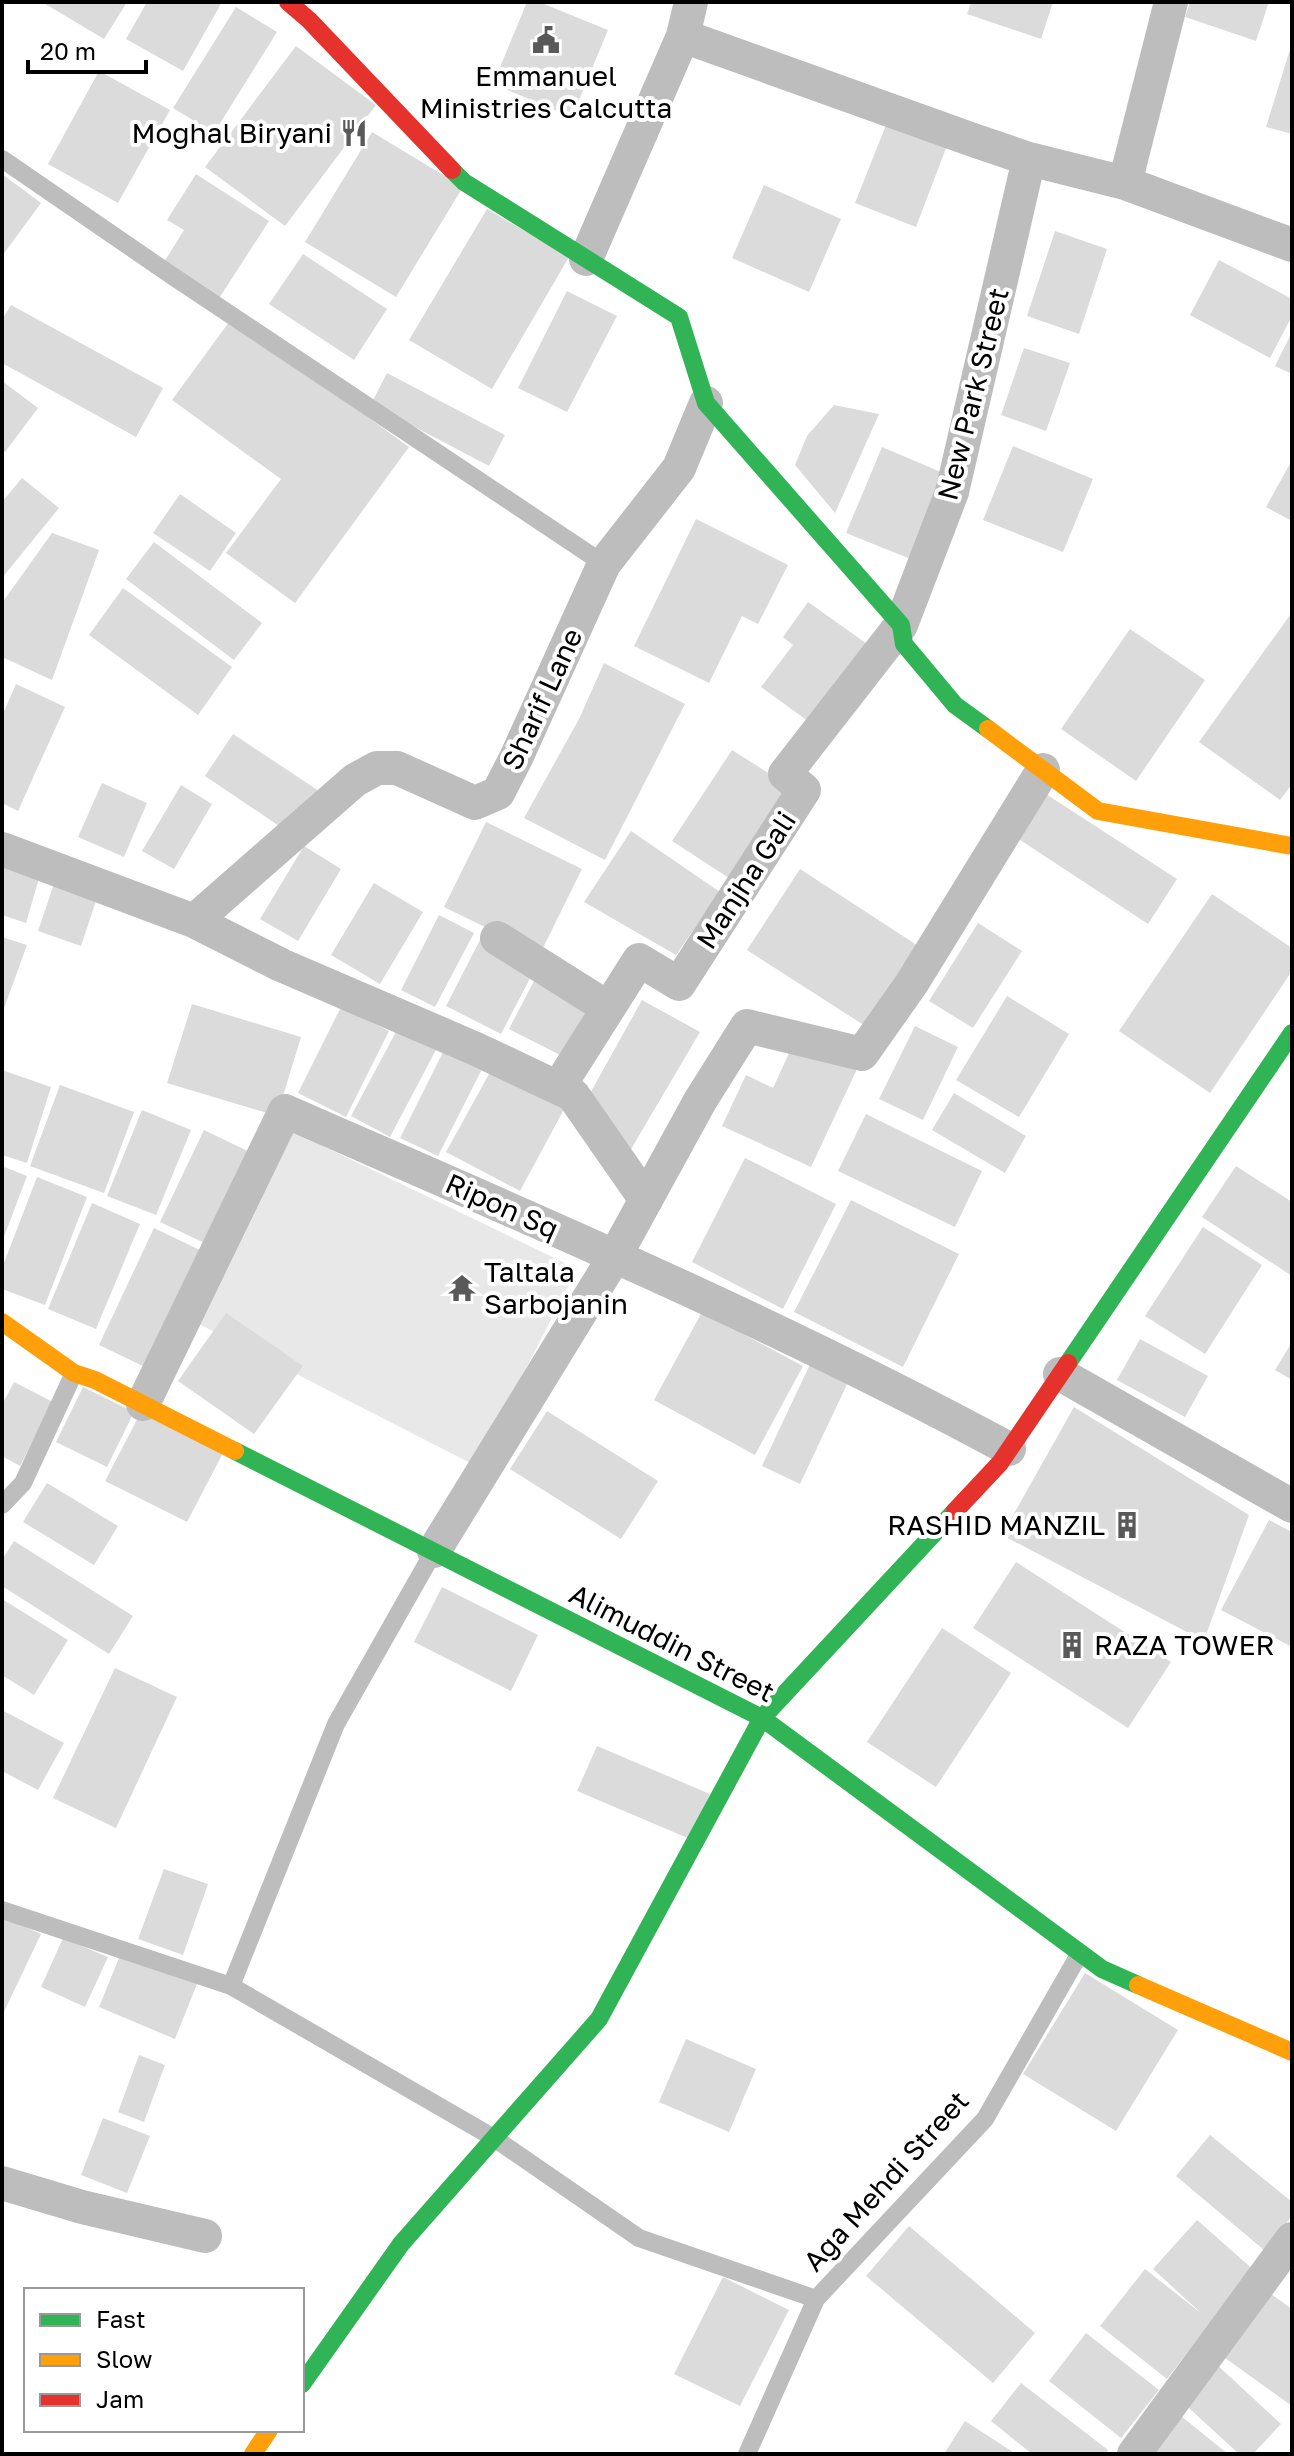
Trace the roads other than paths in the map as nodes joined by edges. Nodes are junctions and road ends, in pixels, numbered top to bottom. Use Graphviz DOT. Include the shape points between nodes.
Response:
graph roads {
  1 [pos="288,2"];
  2 [pos="691,2"];
  3 [pos="1171,2"];
  4 [pos="683,36"];
  5 [pos="2,159"];
  6 [pos="1029,159"];
  7 [pos="1125,183"];
  8 [pos="1292,245"];
  9 [pos="586,259"];
  10 [pos="706,403"];
  11 [pos="604,564"];
  12 [pos="901,625"];
  13 [pos="1043,770"];
  14 [pos="1292,846"];
  15 [pos="2,849"];
  16 [pos="194,921"];
  17 [pos="497,938"];
  18 [pos="608,1008"];
  19 [pos="1292,1033"];
  20 [pos="558,1088"];
  21 [pos="646,1200"];
  22 [pos="615,1256"];
  23 [pos="2,1322"];
  24 [pos="74,1373"];
  25 [pos="1060,1374"];
  26 [pos="143,1404"];
  27 [pos="1009,1449"];
  28 [pos="2,1505"];
  29 [pos="1292,1506"];
  30 [pos="434,1551"];
  31 [pos="762,1718"];
  32 [pos="2,1910"];
  33 [pos="1080,1953"];
  34 [pos="231,1986"];
  35 [pos="1292,2052"];
  36 [pos="494,2138"];
  37 [pos="2,2183"];
  38 [pos="205,2236"];
  39 [pos="1292,2239"];
  40 [pos="816,2299"];
  41 [pos="304,2381"];
  42 [pos="268,2432"];
  43 [pos="253,2454"];
  44 [pos="747,2454"];
  45 [pos="1134,2454"];
  1 -- 9 [label="street" via="464,182"];
  2 -- 4 [label="street"];
  3 -- 7 [label="street"];
  4 -- 6 [label="street"];
  4 -- 9 [label="street"];
  5 -- 11 [label="lane"];
  6 -- 7 [label="street"];
  6 -- 12 [label="street, New Park Street" via="952,492"];
  7 -- 8 [label="street"];
  9 -- 10 [label="street" via="679,317"];
  10 -- 11 [label="street, Sharif Lane" via="679,468"];
  10 -- 12 [label="street"];
  11 -- 16 [label="street, Sharif Lane" via="498,793 475,803 397,768 377,768 355,780"];
  12 -- 13 [label="street" via="904,644 955,705"];
  12 -- 18 [label="street, Manjha Gali" via="785,774 804,790 679,984 639,960"];
  13 -- 14 [label="street" via="1098,811"];
  13 -- 21 [label="street" via="912,983 862,1054 747,1026"];
  15 -- 16 [label="street"];
  16 -- 20 [label="street"];
  17 -- 18 [label="street"];
  18 -- 20 [label="street, Manjha Gali"];
  19 -- 25 [label="street"];
  20 -- 21 [label="street" via="573,1095"];
  21 -- 22 [label="street"];
  22 -- 26 [label="street, Ripon Sq" via="285,1111"];
  22 -- 27 [label="street, Ripon Sq" via="914,1397"];
  22 -- 30 [label="street"];
  23 -- 24 [label="street, Alimuddin Street"];
  24 -- 26 [label="street, Alimuddin Street"];
  24 -- 28 [label="lane" via="23,1483"];
  25 -- 27 [label="street"];
  25 -- 29 [label="street"];
  26 -- 30 [label="street, Alimuddin Street"];
  27 -- 31 [label="street"];
  30 -- 31 [label="street, Alimuddin Street"];
  30 -- 34 [label="lane" via="336,1724"];
  31 -- 33 [label="street, Alimuddin Street"];
  31 -- 36 [label="street" via="599,2019"];
  32 -- 34 [label="lane"];
  33 -- 35 [label="street, Alimuddin Street" via="1102,1969"];
  33 -- 40 [label="lane, Aga Mehdi Street" via="985,2119"];
  34 -- 36 [label="lane"];
  36 -- 40 [label="lane" via="639,2238"];
  36 -- 41 [label="street" via="401,2244"];
  37 -- 38 [label="street"];
  39 -- 45 [label="street"];
  40 -- 44 [label="lane, Aga Mehdi Street"];
  42 -- 43 [label="street"];
}
